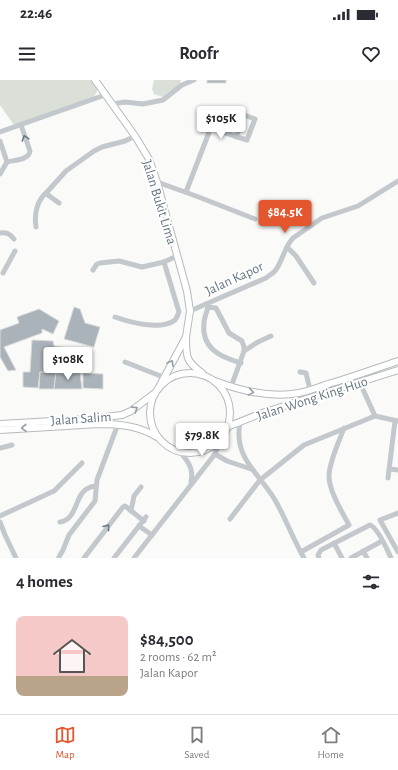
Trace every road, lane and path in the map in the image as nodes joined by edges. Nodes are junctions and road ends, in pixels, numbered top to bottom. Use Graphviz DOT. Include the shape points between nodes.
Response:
graph roads {
  1 [pos="95,80"];
  2 [pos="194,80"];
  3 [pos="182,83"];
  4 [pos="105,95"];
  5 [pos="112,104"];
  6 [pos="218,109"];
  7 [pos="21,126"];
  8 [pos="212,128"];
  9 [pos="0,132"];
  10 [pos="135,136"];
  11 [pos="236,137"];
  12 [pos="0,141"];
  13 [pos="7,162"];
  14 [pos="0,174"];
  15 [pos="398,181"];
  16 [pos="157,182"];
  17 [pos="47,192"];
  18 [pos="186,192"];
  19 [pos="59,203"];
  20 [pos="255,219"];
  21 [pos="36,226"];
  22 [pos="0,233"];
  23 [pos="14,239"];
  24 [pos="287,247"];
  25 [pos="15,251"];
  26 [pos="177,256"];
  27 [pos="164,262"];
  28 [pos="93,270"];
  29 [pos="3,273"];
  30 [pos="314,283"];
  31 [pos="208,306"];
  32 [pos="190,311"];
  33 [pos="114,317"];
  34 [pos="271,336"];
  35 [pos="186,337"];
  36 [pos="244,351"];
  37 [pos="398,361"];
  38 [pos="125,362"];
  39 [pos="241,363"];
  40 [pos="398,370"];
  41 [pos="300,372"];
  42 [pos="205,376"];
  43 [pos="163,377"];
  44 [pos="214,381"];
  45 [pos="360,382"];
  46 [pos="231,387"];
  47 [pos="310,390"];
  48 [pos="157,391"];
  49 [pos="376,416"];
  50 [pos="397,421"];
  51 [pos="240,423"];
  52 [pos="0,424"];
  53 [pos="118,424"];
  54 [pos="227,427"];
  55 [pos="344,428"];
  56 [pos="0,430"];
  57 [pos="222,436"];
  58 [pos="159,438"];
  59 [pos="12,445"];
  60 [pos="0,448"];
  61 [pos="180,452"];
  62 [pos="215,454"];
  63 [pos="82,463"];
  64 [pos="390,469"];
  65 [pos="251,470"];
  66 [pos="398,470"];
  67 [pos="388,478"];
  68 [pos="260,480"];
  69 [pos="191,483"];
  70 [pos="95,486"];
  71 [pos="141,487"];
  72 [pos="131,511"];
  73 [pos="398,513"];
  74 [pos="0,516"];
  75 [pos="230,519"];
  76 [pos="0,522"];
  77 [pos="60,522"];
  78 [pos="139,526"];
  79 [pos="152,535"];
  80 [pos="382,541"];
  81 [pos="334,543"];
  82 [pos="363,551"];
  83 [pos="301,552"];
  84 [pos="398,552"];
  85 [pos="14,557"];
  86 [pos="59,557"];
  87 [pos="84,558"];
  88 [pos="114,558"];
  89 [pos="134,558"];
  90 [pos="304,558"];
  91 [pos="319,558"];
  92 [pos="342,558"];
  93 [pos="351,558"];
  94 [pos="367,558"];
  95 [pos="391,558"];
  1 -- 4 [label="main road, Jalan Bukit Lima"];
  2 -- 3 [label="street"];
  3 -- 5 [label="street" via="162,100 143,104"];
  4 -- 5 [label="main road, Jalan Bukit Lima"];
  4 -- 7 [label="street"];
  5 -- 10 [label="main road, Jalan Bukit Lima"];
  6 -- 8 [label="street"];
  7 -- 9 [label="street"];
  13 -- 7 [label="street, one-way" via="30,154"];
  8 -- 11 [label="street"];
  8 -- 18 [label="street"];
  10 -- 16 [label="main road, Jalan Bukit Lima"];
  10 -- 17 [label="street" via="94,150 66,171"];
  11 -- 11 [label="street" via="247,140 255,119 244,115"];
  12 -- 13 [label="street"];
  13 -- 14 [label="street"];
  15 -- 24 [label="street, Jalan Kapor" via="358,206 322,218 293,238"];
  16 -- 18 [label="street"];
  16 -- 26 [label="main road, Jalan Bukit Lima"];
  17 -- 19 [label="street"];
  17 -- 21 [label="street" via="37,206"];
  18 -- 20 [label="street"];
  22 -- 23 [label="street" via="6,232"];
  24 -- 30 [label="street"];
  24 -- 31 [label="street, Jalan Kapor" via="274,272 266,278"];
  25 -- 29 [label="street"];
  26 -- 27 [label="street"];
  26 -- 32 [label="main road, Jalan Bukit Lima"];
  27 -- 28 [label="street" via="142,268 119,261 100,263"];
  27 -- 33 [label="street" via="179,312 175,320 164,325 133,324"];
  31 -- 32 [label="street, Jalan Kapor"];
  31 -- 36 [label="street" via="216,308 229,333 242,340"];
  31 -- 39 [label="street" via="204,322 205,336 210,348"];
  32 -- 35 [label="main road, Jalan Bukit Lima"];
  34 -- 36 [label="street"];
  35 -- 42 [label="main road" via="186,351 191,365"];
  43 -- 35 [label="main road, one-way"];
  36 -- 39 [label="street"];
  37 -- 47 [label="main road, Jalan Wong King Huo"];
  38 -- 43 [label="street"];
  39 -- 46 [label="street"];
  40 -- 45 [label="main road, Jalan Wong King Huo"];
  41 -- 47 [label="street" via="306,373"];
  42 -- 44 [label="main road"];
  42 -- 48 [label="main road" via="195,373 179,374 165,381"];
  43 -- 48 [label="main road"];
  44 -- 46 [label="main road, Jalan Wong King Huo"];
  44 -- 54 [label="main road" via="223,390 228,402 230,415"];
  45 -- 49 [label="street"];
  45 -- 51 [label="main road, Jalan Wong King Huo" via="262,413"];
  46 -- 47 [label="main road, Jalan Wong King Huo, one-way" via="271,394"];
  52 -- 48 [label="main road, Jalan Salim, one-way" via="122,415 132,411"];
  48 -- 58 [label="main road" via="151,404 150,416"];
  49 -- 50 [label="street"];
  49 -- 55 [label="street"];
  50 -- 64 [label="street"];
  51 -- 54 [label="main road, Jalan Wong King Huo"];
  51 -- 65 [label="street" via="240,448"];
  53 -- 56 [label="main road, Jalan Salim, one-way"];
  53 -- 58 [label="main road, Jalan Salim" via="138,428"];
  53 -- 70 [label="street"];
  54 -- 57 [label="main road"];
  55 -- 68 [label="street" via="304,445"];
  55 -- 83 [label="street" via="329,476 330,485 349,525"];
  57 -- 61 [label="main road" via="208,448"];
  57 -- 62 [label="street"];
  58 -- 61 [label="main road"];
  59 -- 60 [label="street"];
  61 -- 69 [label="street" via="190,462"];
  62 -- 65 [label="street"];
  62 -- 69 [label="street"];
  63 -- 74 [label="street" via="54,491"];
  64 -- 66 [label="street"];
  64 -- 67 [label="street"];
  65 -- 68 [label="street"];
  68 -- 75 [label="street"];
  68 -- 83 [label="street" via="274,498"];
  69 -- 79 [label="street"];
  70 -- 77 [label="street" via="83,491 66,521"];
  70 -- 86 [label="street" via="95,501 69,535"];
  71 -- 72 [label="street" via="132,500"];
  72 -- 78 [label="street" via="145,519"];
  87 -- 72 [label="street, one-way" via="122,507 125,506"];
  73 -- 84 [label="street" via="380,520"];
  76 -- 85 [label="street"];
  78 -- 79 [label="street"];
  78 -- 88 [label="street"];
  79 -- 89 [label="street"];
  80 -- 81 [label="street" via="374,526 370,525"];
  80 -- 82 [label="street"];
  80 -- 95 [label="street"];
  81 -- 91 [label="street" via="321,550"];
  81 -- 92 [label="street"];
  82 -- 93 [label="street"];
  82 -- 94 [label="street"];
  83 -- 90 [label="street"];
}
